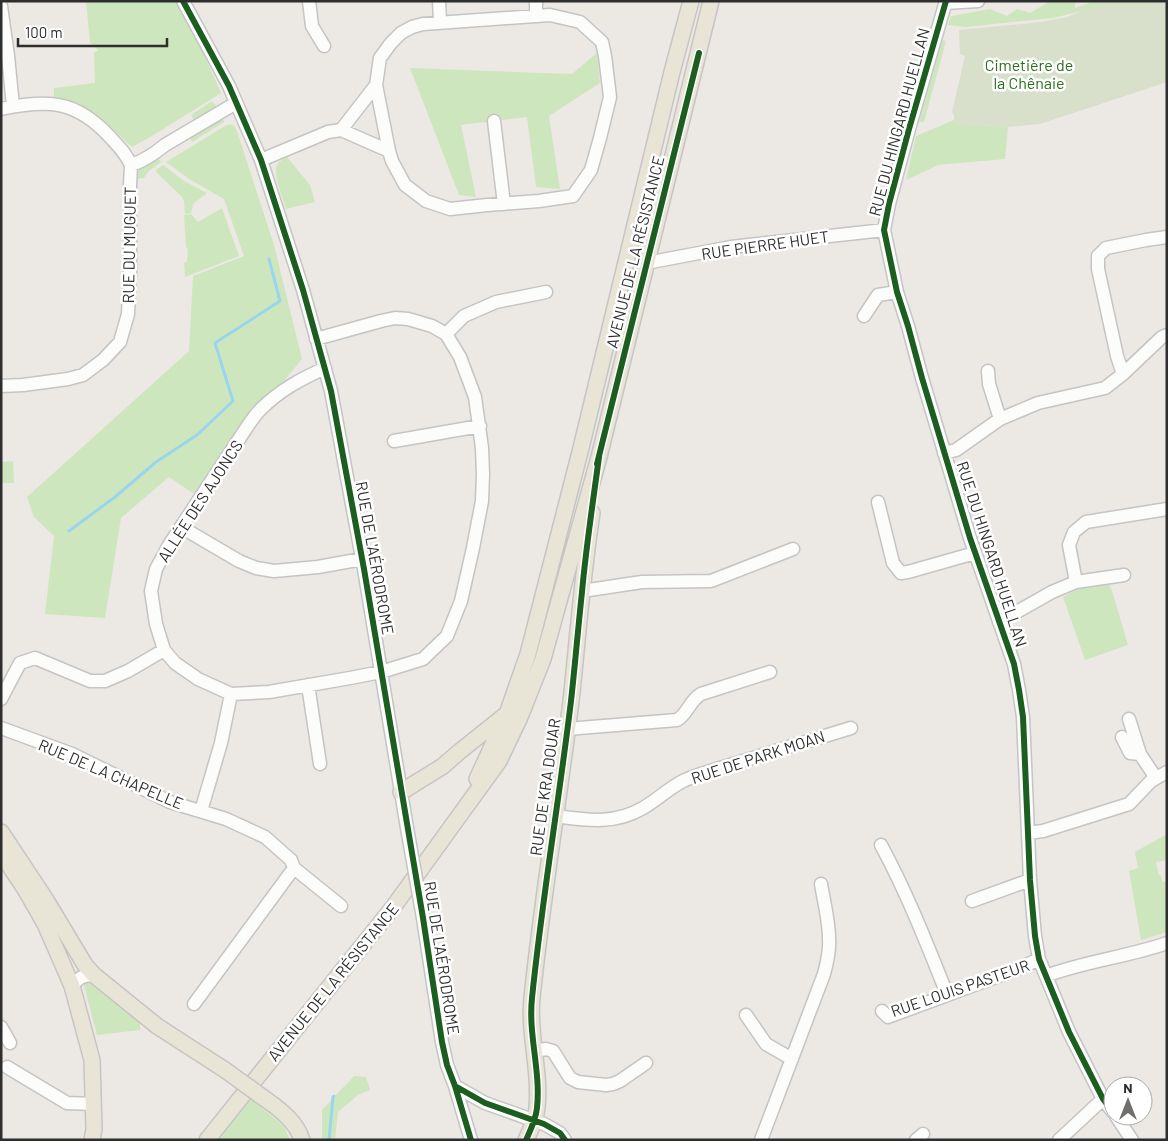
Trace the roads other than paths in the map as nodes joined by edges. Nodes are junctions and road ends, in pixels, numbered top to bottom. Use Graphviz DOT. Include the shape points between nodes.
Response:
graph roads {
  1 [pos="184,1"];
  2 [pos="309,1"];
  3 [pos="439,1"];
  4 [pos="536,1"];
  5 [pos="685,1"];
  6 [pos="690,1"];
  7 [pos="711,1"];
  8 [pos="978,1"];
  9 [pos="946,2"];
  10 [pos="1,6"];
  11 [pos="536,16"];
  12 [pos="440,22"];
  13 [pos="324,46"];
  14 [pos="5,56"];
  15 [pos="672,72"];
  16 [pos="376,85"];
  17 [pos="236,103"];
  18 [pos="7,107"];
  19 [pos="494,121"];
  20 [pos="341,130"];
  21 [pos="389,151"];
  22 [pos="261,160"];
  23 [pos="136,163"];
  24 [pos="504,204"];
  25 [pos="884,230"];
  26 [pos="1167,237"];
  27 [pos="646,263"];
  28 [pos="546,292"];
  29 [pos="897,292"];
  30 [pos="864,316"];
  31 [pos="446,334"];
  32 [pos="1167,335"];
  33 [pos="316,339"];
  34 [pos="325,368"];
  35 [pos="988,371"];
  36 [pos="1124,374"];
  37 [pos="1,386"];
  38 [pos="1000,419"];
  39 [pos="480,426"];
  40 [pos="394,441"];
  41 [pos="944,453"];
  42 [pos="599,457"];
  43 [pos="878,502"];
  44 [pos="1167,509"];
  45 [pos="181,527"];
  46 [pos="793,549"];
  47 [pos="975,553"];
  48 [pos="362,560"];
  49 [pos="1124,575"];
  50 [pos="1076,582"];
  51 [pos="582,590"];
  52 [pos="999,622"];
  53 [pos="164,650"];
  54 [pos="381,672"];
  55 [pos="770,672"];
  56 [pos="308,685"];
  57 [pos="231,694"];
  58 [pos="1,699"];
  59 [pos="507,714"];
  60 [pos="1128,719"];
  61 [pos="1,728"];
  62 [pos="851,728"];
  63 [pos="567,729"];
  64 [pos="1122,737"];
  65 [pos="1140,754"];
  66 [pos="320,764"];
  67 [pos="1162,775"];
  68 [pos="401,792"];
  69 [pos="201,811"];
  70 [pos="555,816"];
  71 [pos="455,823"];
  72 [pos="1028,833"];
  73 [pos="2,841"];
  74 [pos="880,845"];
  75 [pos="294,868"];
  76 [pos="1030,880"];
  77 [pos="821,884"];
  78 [pos="972,901"];
  79 [pos="341,906"];
  80 [pos="1167,943"];
  81 [pos="1039,959"];
  82 [pos="94,975"];
  83 [pos="1046,976"];
  84 [pos="72,986"];
  85 [pos="948,994"];
  86 [pos="194,1004"];
  87 [pos="882,1011"];
  88 [pos="746,1015"];
  89 [pos="1,1027"];
  90 [pos="10,1043"];
  91 [pos="534,1050"];
  92 [pos="792,1059"];
  93 [pos="646,1063"];
  94 [pos="7,1067"];
  95 [pos="455,1086"];
  96 [pos="1103,1099"];
  97 [pos="93,1104"];
  98 [pos="535,1120"];
  99 [pos="1123,1126"];
  100 [pos="92,1140"];
  101 [pos="207,1140"];
  102 [pos="302,1140"];
  103 [pos="471,1140"];
  104 [pos="526,1140"];
  105 [pos="565,1140"];
  106 [pos="761,1140"];
  107 [pos="1060,1140"];
  108 [pos="1132,1140"];
  1 -- 17 [label="street, RUE DE L'AÉRODROME"];
  2 -- 13 [label="street" via="312,26"];
  3 -- 12 [label="street"];
  4 -- 11 [label="street"];
  5 -- 15 [label="main road"];
  6 -- 15 [label="main road, AVENUE DE LA RÉSISTANCE"];
  7 -- 27 [label="main road, AVENUE DE LA RÉSISTANCE"];
  8 -- 9 [label="street"];
  9 -- 25 [label="street, RUE DU HINGARD HUELLAN"];
  10 -- 14 [label="street"];
  11 -- 12 [label="street"];
  11 -- 24 [label="street" via="550,15 580,22 602,42 610,97 590,170 573,196"];
  12 -- 16 [label="street" via="412,27 401,33 380,58"];
  14 -- 18 [label="street"];
  15 -- 59 [label="main road, AVENUE DE LA RÉSISTANCE" via="580,452 528,654"];
  16 -- 20 [label="street"];
  16 -- 21 [label="street"];
  17 -- 22 [label="street, RUE DE L'AÉRODROME"];
  17 -- 23 [label="street"];
  18 -- 23 [label="street" via="47,103 65,106 99,125"];
  19 -- 24 [label="street"];
  20 -- 21 [label="street"];
  20 -- 22 [label="street" via="328,132"];
  21 -- 24 [label="street" via="405,185 426,202 450,210"];
  22 -- 33 [label="street, RUE DE L'AÉRODROME"];
  23 -- 37 [label="street, RUE DU MUGUET" via="128,314 120,342 83,375"];
  25 -- 27 [label="street, RUE PIERRE HUET" via="731,247"];
  25 -- 29 [label="street, RUE DU HINGARD HUELLAN"];
  26 -- 36 [label="street" via="1106,248 1098,256 1102,288"];
  27 -- 42 [label="main road, AVENUE DE LA RÉSISTANCE"];
  28 -- 31 [label="street" via="496,302 464,316"];
  29 -- 30 [label="street" via="878,295"];
  29 -- 41 [label="street, RUE DU HINGARD HUELLAN"];
  31 -- 33 [label="street" via="432,326 395,318"];
  31 -- 39 [label="street, ALLÉE DES AJONCS" via="460,357 475,397"];
  32 -- 36 [label="street"];
  33 -- 34 [label="street, RUE DE L'AÉRODROME"];
  34 -- 45 [label="street, ALLÉE DES AJONCS" via="285,389 260,410"];
  34 -- 48 [label="street, RUE DE L'AÉRODROME"];
  35 -- 38 [label="street"];
  36 -- 38 [label="street" via="1105,388 1038,402"];
  38 -- 41 [label="street" via="956,450"];
  39 -- 40 [label="street"];
  39 -- 54 [label="street, ALLÉE DES AJONCS" via="482,501 461,602 447,636 423,659"];
  41 -- 47 [label="street, RUE DU HINGARD HUELLAN"];
  42 -- 51 [label="main road, RUE DE KRA DOUAR"];
  42 -- 71 [label="main road, AVENUE DE LA RÉSISTANCE" via="543,659 524,709 498,761"];
  43 -- 47 [label="street" via="893,563 901,573"];
  44 -- 50 [label="street" via="1086,522 1074,532 1069,545"];
  45 -- 48 [label="street" via="239,562 256,568 274,571"];
  45 -- 53 [label="street, ALLÉE DES AJONCS" via="156,569 152,590 156,624"];
  46 -- 51 [label="street" via="712,581 642,582"];
  47 -- 52 [label="street, RUE DU HINGARD HUELLAN"];
  48 -- 54 [label="street, RUE DE L'AÉRODROME"];
  49 -- 50 [label="street"];
  50 -- 52 [label="street"];
  51 -- 63 [label="main road, RUE DE KRA DOUAR"];
  52 -- 72 [label="street, RUE DU HINGARD HUELLAN" via="1014,664 1019,690"];
  53 -- 57 [label="street, ALLÉE DES AJONCS" via="175,664"];
  53 -- 58 [label="street" via="105,681 90,681 34,658 20,664"];
  54 -- 56 [label="street, ALLÉE DES AJONCS"];
  54 -- 68 [label="street, RUE DE L'AÉRODROME"];
  55 -- 63 [label="street" via="701,694 692,700 677,720"];
  56 -- 57 [label="street, ALLÉE DES AJONCS"];
  56 -- 66 [label="street"];
  57 -- 69 [label="street" via="222,743"];
  59 -- 68 [label="main road" via="443,766"];
  59 -- 71 [label="main road, AVENUE DE LA RÉSISTANCE"];
  60 -- 65 [label="street"];
  61 -- 69 [label="street, RUE DE LA CHAPELLE" via="72,754 170,802"];
  62 -- 70 [label="street, RUE DE PARK MOAN" via="684,780 642,809 623,816 588,821"];
  63 -- 70 [label="main road, RUE DE KRA DOUAR"];
  64 -- 65 [label="street" via="1130,753"];
  65 -- 67 [label="street"];
  67 -- 72 [label="street" via="1151,781 1129,804"];
  68 -- 95 [label="street, RUE DE L'AÉRODROME, bridge" via="442,1042"];
  69 -- 75 [label="street, RUE DE LA CHAPELLE" via="265,837 291,860"];
  70 -- 91 [label="main road, RUE DE KRA DOUAR" via="531,1004"];
  71 -- 101 [label="main road, AVENUE DE LA RÉSISTANCE" via="394,906"];
  72 -- 76 [label="street, RUE DU HINGARD HUELLAN"];
  73 -- 82 [label="main road"];
  73 -- 84 [label="main road" via="45,924"];
  74 -- 85 [label="street" via="894,869"];
  75 -- 79 [label="street, RUE DE LA CHAPELLE"];
  75 -- 86 [label="street"];
  76 -- 78 [label="street"];
  76 -- 81 [label="street, RUE DU HINGARD HUELLAN"];
  77 -- 92 [label="street" via="829,937 828,956"];
  80 -- 83 [label="street"];
  81 -- 83 [label="street, RUE DU HINGARD HUELLAN"];
  81 -- 85 [label="street, RUE LOUIS PASTEUR"];
  82 -- 84 [label="street" via="78,978"];
  82 -- 102 [label="main road, bridge" via="157,1026 286,1115"];
  83 -- 96 [label="street, RUE DU HINGARD HUELLAN" via="1069,1032"];
  84 -- 97 [label="main road" via="92,1060"];
  85 -- 87 [label="street, RUE LOUIS PASTEUR" via="888,1016"];
  88 -- 92 [label="street" via="766,1044"];
  89 -- 90 [label="street"];
  91 -- 93 [label="street" via="554,1053 570,1078 578,1082 613,1084"];
  91 -- 98 [label="main road, RUE DE KRA DOUAR" via="538,1087"];
  92 -- 106 [label="street"];
  94 -- 97 [label="street" via="67,1103"];
  95 -- 98 [label="street" via="485,1103"];
  95 -- 103 [label="street, RUE DE L'AÉRODROME"];
  96 -- 107 [label="street"];
  97 -- 100 [label="main road"];
  98 -- 104 [label="main road, RUE DE KRA DOUAR"];
  98 -- 105 [label="street" via="560,1133"];
  99 -- 108 [label="street"];
}
